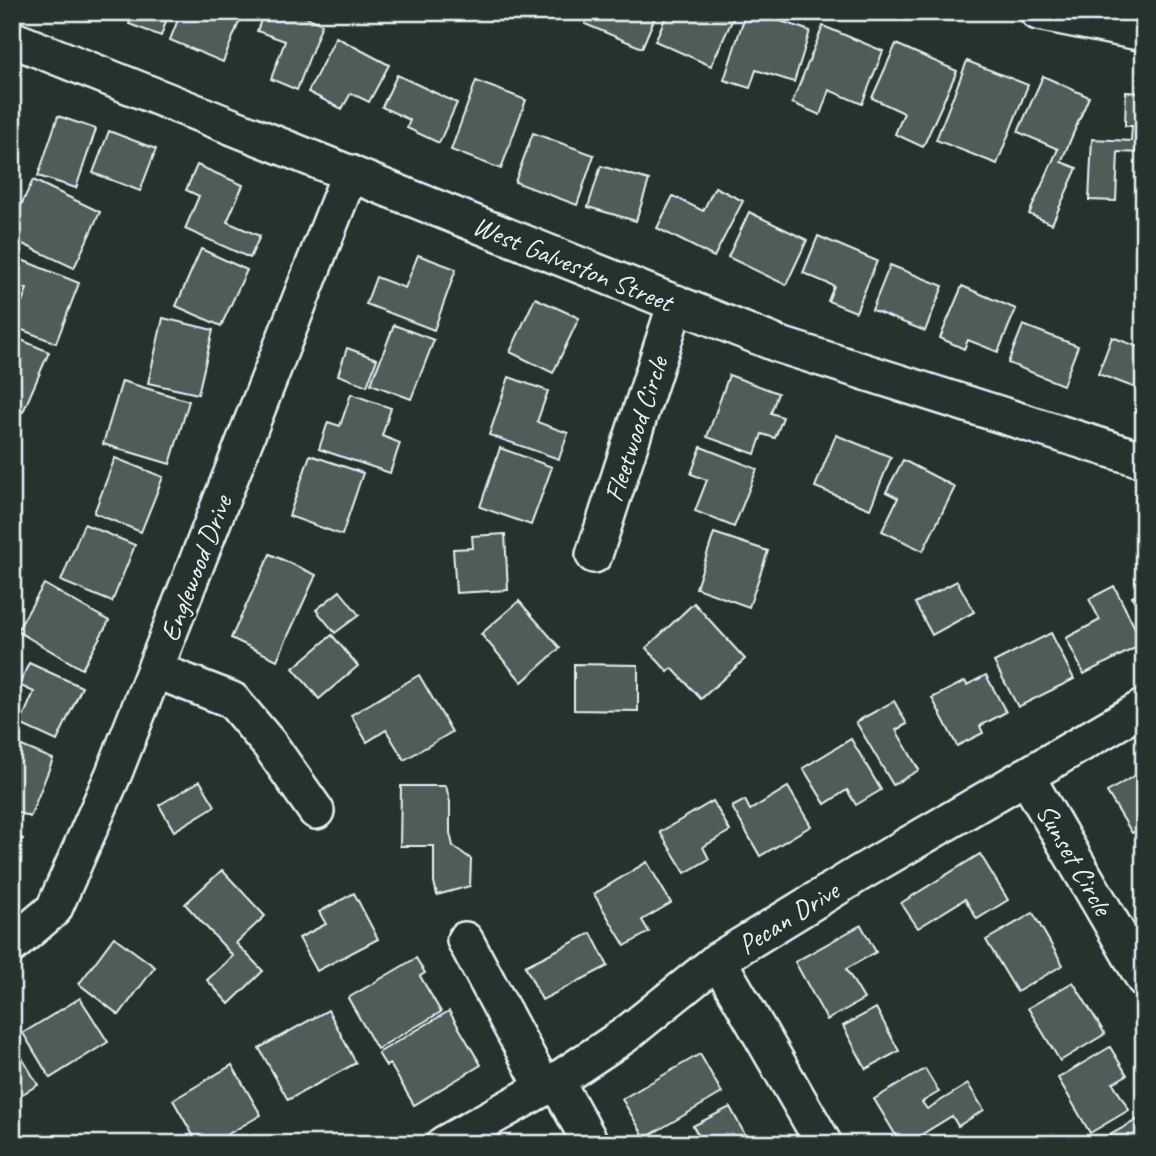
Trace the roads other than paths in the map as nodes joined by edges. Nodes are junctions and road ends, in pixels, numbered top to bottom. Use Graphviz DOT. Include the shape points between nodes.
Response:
graph roads {
  1 [pos="1038,12"];
  2 [pos="1144,33"];
  3 [pos="12,40"];
  4 [pos="350,173"];
  5 [pos="676,303"];
  6 [pos="1144,460"];
  7 [pos="594,555"];
  8 [pos="155,670"];
  9 [pos="1144,707"];
  10 [pos="1026,776"];
  11 [pos="316,811"];
  12 [pos="465,940"];
  13 [pos="12,945"];
  14 [pos="718,960"];
  15 [pos="1144,979"];
  16 [pos="550,1084"];
  17 [pos="444,1144"];
  18 [pos="591,1144"];
  19 [pos="824,1144"];
  1 -- 2 [label="street"];
  3 -- 4 [label="street, West Galveston Street"];
  4 -- 5 [label="street, West Galveston Street"];
  4 -- 8 [label="street, Englewood Drive"];
  5 -- 6 [label="street, West Galveston Street" via="779,345"];
  5 -- 7 [label="street, Fleetwood Circle"];
  8 -- 11 [label="street" via="232,700"];
  8 -- 13 [label="street, Englewood Drive" via="54,909"];
  9 -- 10 [label="street, Pecan Drive"];
  10 -- 14 [label="street, Pecan Drive"];
  10 -- 15 [label="street, Sunset Circle"];
  12 -- 16 [label="street"];
  14 -- 16 [label="street, Pecan Drive" via="625,1035"];
  14 -- 19 [label="street"];
  16 -- 17 [label="street, Pecan Drive"];
  16 -- 18 [label="street"];
}
